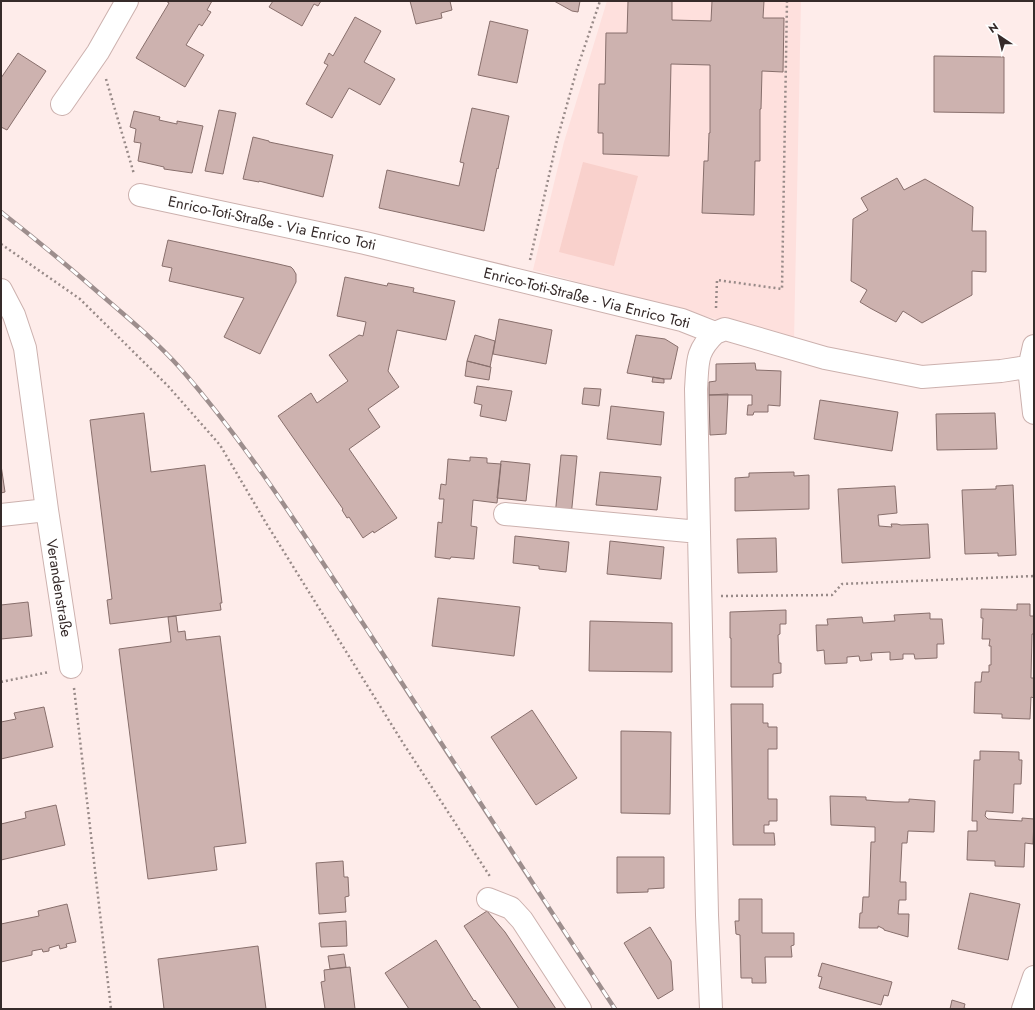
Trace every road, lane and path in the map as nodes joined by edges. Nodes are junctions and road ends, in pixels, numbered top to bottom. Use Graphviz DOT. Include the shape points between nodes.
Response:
graph roads {
  1 [pos="127,1"];
  2 [pos="600,1"];
  3 [pos="787,1"];
  4 [pos="98,52"];
  5 [pos="62,104"];
  6 [pos="140,196"];
  7 [pos="1,244"];
  8 [pos="525,282"];
  9 [pos="1,290"];
  10 [pos="715,333"];
  11 [pos="1034,346"];
  12 [pos="1032,367"];
  13 [pos="1034,413"];
  14 [pos="47,510"];
  15 [pos="505,514"];
  16 [pos="1,515"];
  17 [pos="699,532"];
  18 [pos="1034,576"];
  19 [pos="701,596"];
  20 [pos="71,667"];
  21 [pos="1,682"];
  22 [pos="488,899"];
  23 [pos="511,908"];
  24 [pos="1034,977"];
  25 [pos="111,1009"];
  26 [pos="580,1009"];
  27 [pos="711,1009"];
  28 [pos="1023,1009"];
  1 -- 4 [label="street"];
  2 -- 8 [label="path" via="557,140"];
  3 -- 10 [label="path" via="782,289 717,280"];
  4 -- 5 [label="street"];
  4 -- 6 [label="path"];
  6 -- 8 [label="street, Enrico-Toti-Straße - Via Enrico Toti" via="365,243"];
  7 -- 23 [label="path" via="80,299 168,386 220,445 403,743"];
  8 -- 10 [label="street, Enrico-Toti-Straße - Via Enrico Toti" via="682,320"];
  9 -- 14 [label="street, Verandenstraße" via="14,315 25,348"];
  10 -- 12 [label="street, Enrico-Toti-Straße - Via Enrico Toti" via="725,329 824,358 922,377"];
  10 -- 17 [label="street" via="707,340 698,356 696,389"];
  11 -- 12 [label="street"];
  12 -- 13 [label="street"];
  14 -- 16 [label="street"];
  14 -- 20 [label="street, Verandenstraße"];
  15 -- 17 [label="street"];
  17 -- 19 [label="street"];
  18 -- 19 [label="path" via="842,584 832,595"];
  19 -- 27 [label="street"];
  20 -- 21 [label="path"];
  20 -- 25 [label="path"];
  22 -- 23 [label="street"];
  23 -- 26 [label="street" via="522,920"];
  24 -- 28 [label="street"];
}
